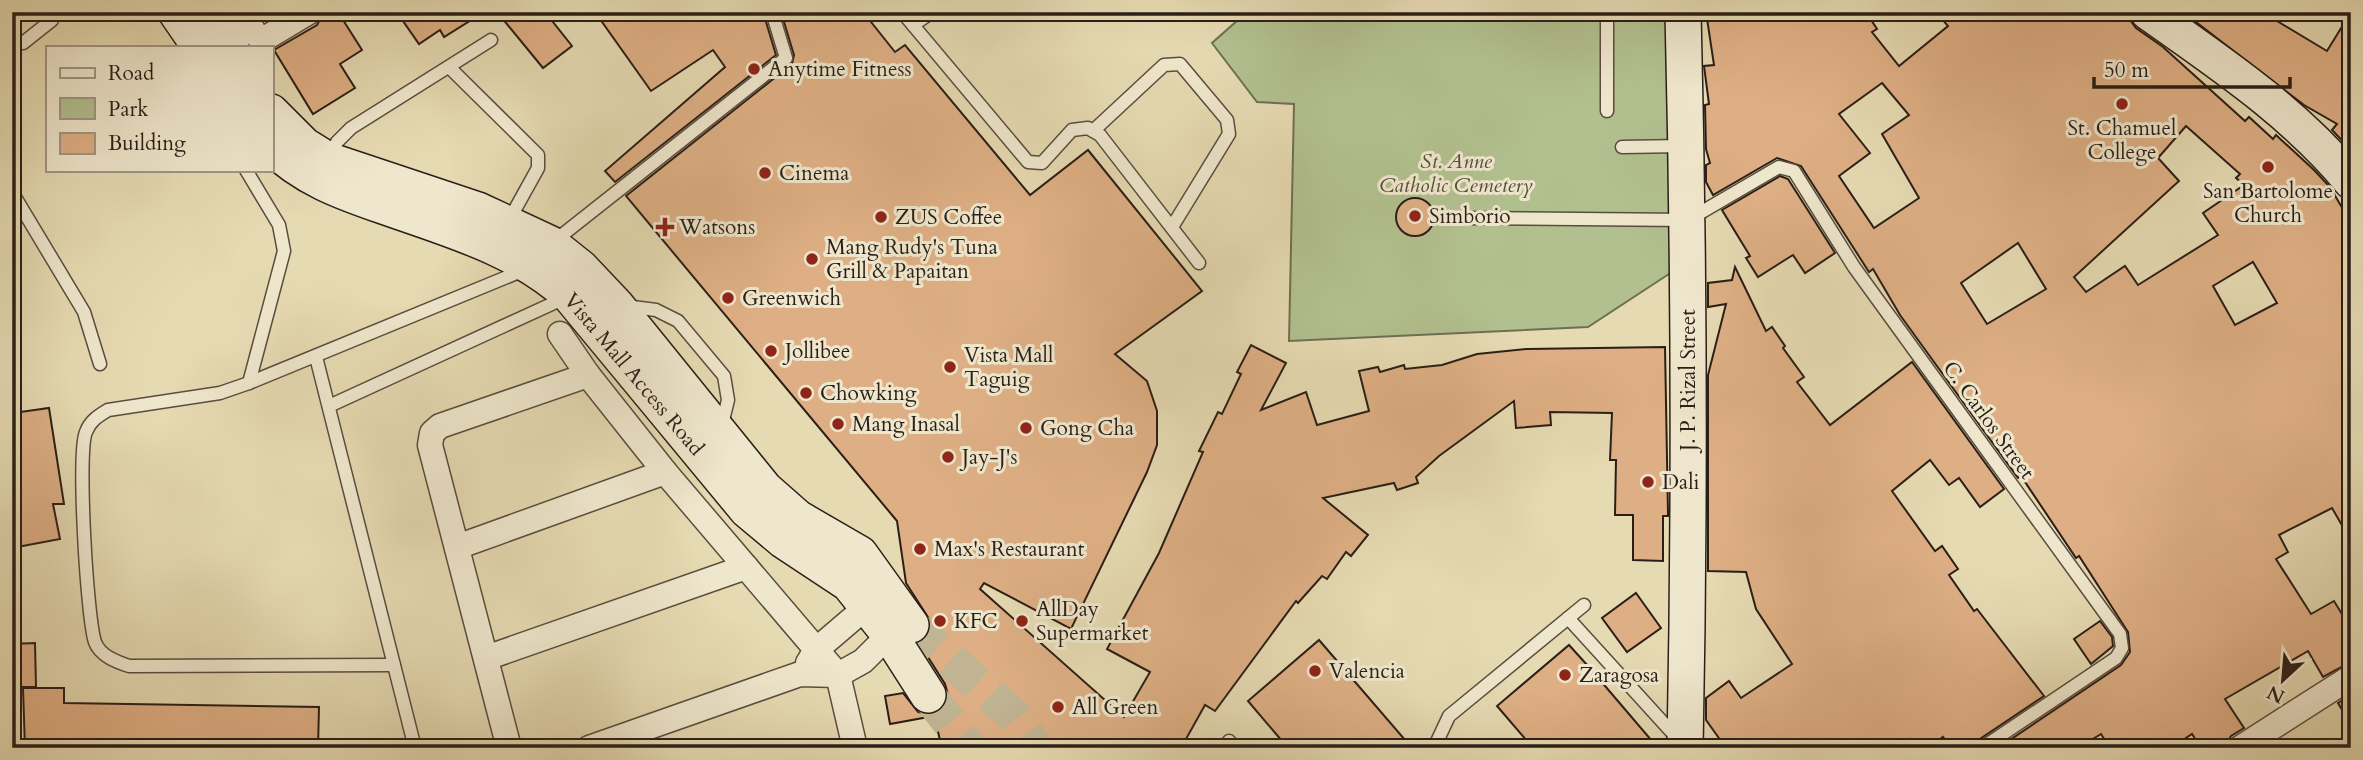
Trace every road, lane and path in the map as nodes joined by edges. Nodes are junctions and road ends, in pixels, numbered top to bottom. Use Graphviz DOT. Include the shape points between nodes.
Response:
graph roads {
  1 [pos="176,12"];
  2 [pos="209,12"];
  3 [pos="243,12"];
  4 [pos="309,12"];
  5 [pos="772,12"];
  6 [pos="902,12"];
  7 [pos="932,12"];
  8 [pos="1607,12"];
  9 [pos="1683,12"];
  10 [pos="2148,12"];
  11 [pos="52,20"];
  12 [pos="913,25"];
  13 [pos="12,38"];
  14 [pos="491,40"];
  15 [pos="199,46"];
  16 [pos="230,46"];
  17 [pos="450,68"];
  18 [pos="1607,111"];
  19 [pos="273,113"];
  20 [pos="1093,131"];
  21 [pos="1686,146"];
  22 [pos="1622,147"];
  23 [pos="273,148"];
  24 [pos="323,171"];
  25 [pos="247,172"];
  26 [pos="2351,181"];
  27 [pos="12,192"];
  28 [pos="1461,218"];
  29 [pos="1688,220"];
  30 [pos="508,222"];
  31 [pos="1172,227"];
  32 [pos="542,255"];
  33 [pos="1199,263"];
  34 [pos="570,296"];
  35 [pos="606,315"];
  36 [pos="561,334"];
  37 [pos="316,357"];
  38 [pos="100,364"];
  39 [pos="588,374"];
  40 [pos="249,383"];
  41 [pos="329,406"];
  42 [pos="709,443"];
  43 [pos="665,472"];
  44 [pos="457,547"];
  45 [pos="746,567"];
  46 [pos="877,598"];
  47 [pos="1584,605"];
  48 [pos="1568,618"];
  49 [pos="902,626"];
  50 [pos="816,650"];
  51 [pos="486,658"];
  52 [pos="394,665"];
  53 [pos="800,674"];
  54 [pos="838,675"];
  55 [pos="2351,677"];
  56 [pos="928,695"];
  57 [pos="1685,747"];
  58 [pos="415,748"];
  59 [pos="509,748"];
  60 [pos="589,748"];
  61 [pos="855,748"];
  62 [pos="1434,748"];
  63 [pos="1982,748"];
  64 [pos="2240,748"];
  1 -- 15 [label="street"];
  2 -- 16 [label="street"];
  3 -- 4 [label="street" via="255,34 264,39"];
  5 -- 32 [label="lane" via="786,58"];
  6 -- 12 [label="lane"];
  7 -- 12 [label="lane"];
  8 -- 18 [label="lane"];
  9 -- 21 [label="street, J. P. Rizal Street"];
  10 -- 26 [label="street" via="2258,90"];
  11 -- 13 [label="lane" via="23,44"];
  12 -- 20 [label="lane" via="1028,162 1042,163 1072,130"];
  14 -- 17 [label="lane"];
  17 -- 24 [label="lane" via="351,128 337,142"];
  17 -- 30 [label="lane" via="538,155 538,168"];
  19 -- 24 [label="street, Vista Mall Access Road"];
  20 -- 31 [label="lane"];
  20 -- 31 [label="lane" via="1164,65 1173,62 1180,64 1227,120 1229,134"];
  21 -- 22 [label="lane"];
  21 -- 29 [label="street, J. P. Rizal Street"];
  23 -- 24 [label="street, Vista Mall Access Road" via="292,165"];
  24 -- 30 [label="street, Vista Mall Access Road"];
  24 -- 32 [label="street, Vista Mall Access Road" via="469,237"];
  25 -- 40 [label="lane" via="279,225 284,251"];
  27 -- 38 [label="lane" via="83,312"];
  28 -- 29 [label="lane"];
  29 -- 57 [label="street, J. P. Rizal Street"];
  29 -- 63 [label="lane, C. Carlos Street" via="1779,167 1794,171 1854,267 2120,634 2122,648 2116,658"];
  30 -- 32 [label="street, Vista Mall Access Road"];
  31 -- 33 [label="lane"];
  32 -- 34 [label="street, Vista Mall Access Road"];
  32 -- 35 [label="street, Vista Mall Access Road" via="581,268"];
  32 -- 37 [label="lane"];
  34 -- 35 [label="street, Vista Mall Access Road"];
  34 -- 41 [label="lane"];
  35 -- 42 [label="street, Vista Mall Access Road"];
  35 -- 42 [label="lane" via="656,310 678,321 724,376 728,400"];
  36 -- 39 [label="street"];
  37 -- 40 [label="lane"];
  37 -- 41 [label="lane"];
  39 -- 43 [label="street"];
  39 -- 44 [label="street" via="440,426 432,433 430,444"];
  40 -- 52 [label="lane" via="220,393 108,410 93,419 84,435 83,473 95,644 111,660 129,666"];
  41 -- 52 [label="lane"];
  42 -- 46 [label="street, Vista Mall Access Road" via="747,510 783,541"];
  43 -- 44 [label="street"];
  43 -- 45 [label="street"];
  44 -- 51 [label="street"];
  45 -- 50 [label="street"];
  45 -- 51 [label="street"];
  46 -- 49 [label="street, Vista Mall Access Road"];
  46 -- 50 [label="street"];
  47 -- 48 [label="lane"];
  48 -- 57 [label="lane"];
  48 -- 62 [label="lane" via="1449,716"];
  49 -- 54 [label="street" via="863,661"];
  49 -- 56 [label="street, Vista Mall Access Road"];
  50 -- 53 [label="street"];
  50 -- 54 [label="street"];
  51 -- 59 [label="street"];
  52 -- 58 [label="lane"];
  53 -- 54 [label="street"];
  53 -- 60 [label="street"];
  54 -- 61 [label="street"];
  55 -- 64 [label="street"];
}
